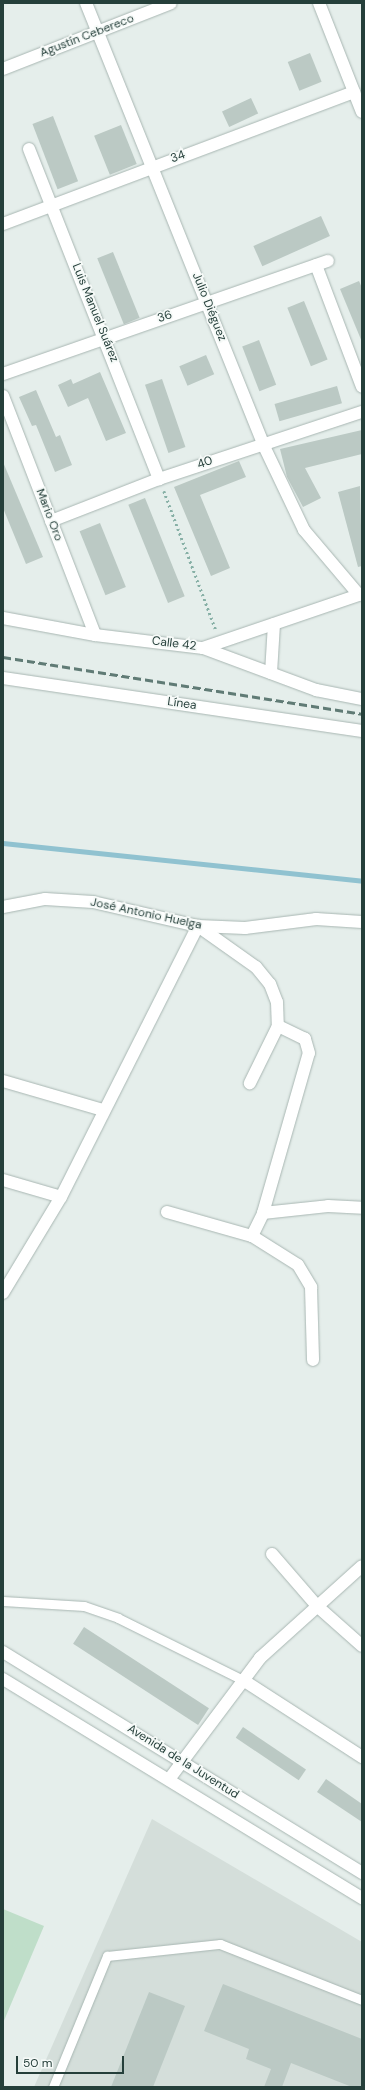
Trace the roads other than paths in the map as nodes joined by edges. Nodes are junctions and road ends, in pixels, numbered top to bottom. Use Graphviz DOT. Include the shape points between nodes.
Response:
graph roads {
  1 [pos="86,3"];
  2 [pos="171,3"];
  3 [pos="319,3"];
  4 [pos="98,31"];
  5 [pos="3,69"];
  6 [pos="354,92"];
  7 [pos="362,112"];
  8 [pos="29,149"];
  9 [pos="153,167"];
  10 [pos="52,205"];
  11 [pos="3,224"];
  12 [pos="328,260"];
  13 [pos="316,265"];
  14 [pos="207,303"];
  15 [pos="106,338"];
  16 [pos="3,374"];
  17 [pos="362,387"];
  18 [pos="3,396"];
  19 [pos="362,412"];
  20 [pos="263,444"];
  21 [pos="159,479"];
  22 [pos="51,521"];
  23 [pos="360,594"];
  24 [pos="3,618"];
  25 [pos="274,624"];
  26 [pos="95,635"];
  27 [pos="203,648"];
  28 [pos="271,673"];
  29 [pos="3,678"];
  30 [pos="362,699"];
  31 [pos="362,731"];
  32 [pos="3,908"];
  33 [pos="362,922"];
  34 [pos="198,926"];
  35 [pos="278,1026"];
  36 [pos="3,1081"];
  37 [pos="250,1083"];
  38 [pos="103,1110"];
  39 [pos="3,1180"];
  40 [pos="61,1197"];
  41 [pos="362,1208"];
  42 [pos="167,1212"];
  43 [pos="263,1213"];
  44 [pos="252,1236"];
  45 [pos="3,1293"];
  46 [pos="313,1360"];
  47 [pos="272,1554"];
  48 [pos="362,1566"];
  49 [pos="3,1601"];
  50 [pos="317,1606"];
  51 [pos="362,1646"];
  52 [pos="3,1652"];
  53 [pos="3,1679"];
  54 [pos="243,1680"];
  55 [pos="362,1757"];
  56 [pos="184,1760"];
  57 [pos="170,1778"];
  58 [pos="362,1874"];
  59 [pos="362,1898"];
  60 [pos="362,2000"];
  61 [pos="53,2087"];
  1 -- 4 [label="street, Julio Diéguez"];
  2 -- 4 [label="street, Agustín Cebereco"];
  3 -- 6 [label="street"];
  4 -- 5 [label="street, Agustín Cebereco"];
  4 -- 9 [label="street, Julio Diéguez"];
  6 -- 7 [label="street"];
  6 -- 9 [label="street, 34"];
  8 -- 10 [label="street, Luis Manuel Suárez"];
  9 -- 10 [label="street, 34"];
  9 -- 14 [label="street, Julio Diéguez"];
  10 -- 11 [label="street, 34"];
  10 -- 15 [label="street, Luis Manuel Suárez"];
  12 -- 13 [label="street, 36"];
  13 -- 14 [label="street, 36"];
  13 -- 17 [label="street"];
  14 -- 15 [label="street, 36"];
  14 -- 20 [label="street, Julio Diéguez"];
  15 -- 16 [label="street, 36"];
  15 -- 21 [label="street, Luis Manuel Suárez"];
  18 -- 22 [label="street, Mario Oro"];
  19 -- 20 [label="street, 40"];
  20 -- 21 [label="street, 40"];
  20 -- 23 [label="street, Julio Diéguez" via="304,530"];
  21 -- 22 [label="street, 40"];
  22 -- 26 [label="street, Mario Oro"];
  23 -- 25 [label="street, Calle 42"];
  24 -- 26 [label="street, Calle 42"];
  25 -- 27 [label="street, Calle 42"];
  25 -- 28 [label="street"];
  26 -- 27 [label="street, Calle 42"];
  27 -- 28 [label="street"];
  28 -- 30 [label="street" via="316,690"];
  29 -- 31 [label="street, Línea"];
  32 -- 34 [label="street, José Antonio Huelga" via="45,899 93,902"];
  33 -- 34 [label="street, José Antonio Huelga" via="316,918 245,928"];
  34 -- 35 [label="street" via="256,967 270,984 277,1002"];
  34 -- 38 [label="street"];
  35 -- 37 [label="street"];
  35 -- 43 [label="street" via="305,1039 309,1054"];
  36 -- 38 [label="street"];
  38 -- 40 [label="street"];
  39 -- 40 [label="street"];
  40 -- 45 [label="street"];
  41 -- 43 [label="street" via="328,1206"];
  42 -- 44 [label="street"];
  43 -- 44 [label="street"];
  44 -- 46 [label="street" via="298,1265 311,1287"];
  47 -- 50 [label="street"];
  48 -- 50 [label="street"];
  49 -- 54 [label="lane" via="84,1606 118,1618"];
  50 -- 51 [label="street"];
  50 -- 54 [label="street" via="260,1658"];
  52 -- 56 [label="street, Avenida de la Juventud"];
  53 -- 57 [label="street, Avenida de la Juventud"];
  54 -- 55 [label="street"];
  54 -- 56 [label="street"];
  56 -- 57 [label="street"];
  56 -- 58 [label="street, Avenida de la Juventud"];
  57 -- 59 [label="street, Avenida de la Juventud"];
  60 -- 61 [label="lane" via="220,1944 107,1956"];
}
